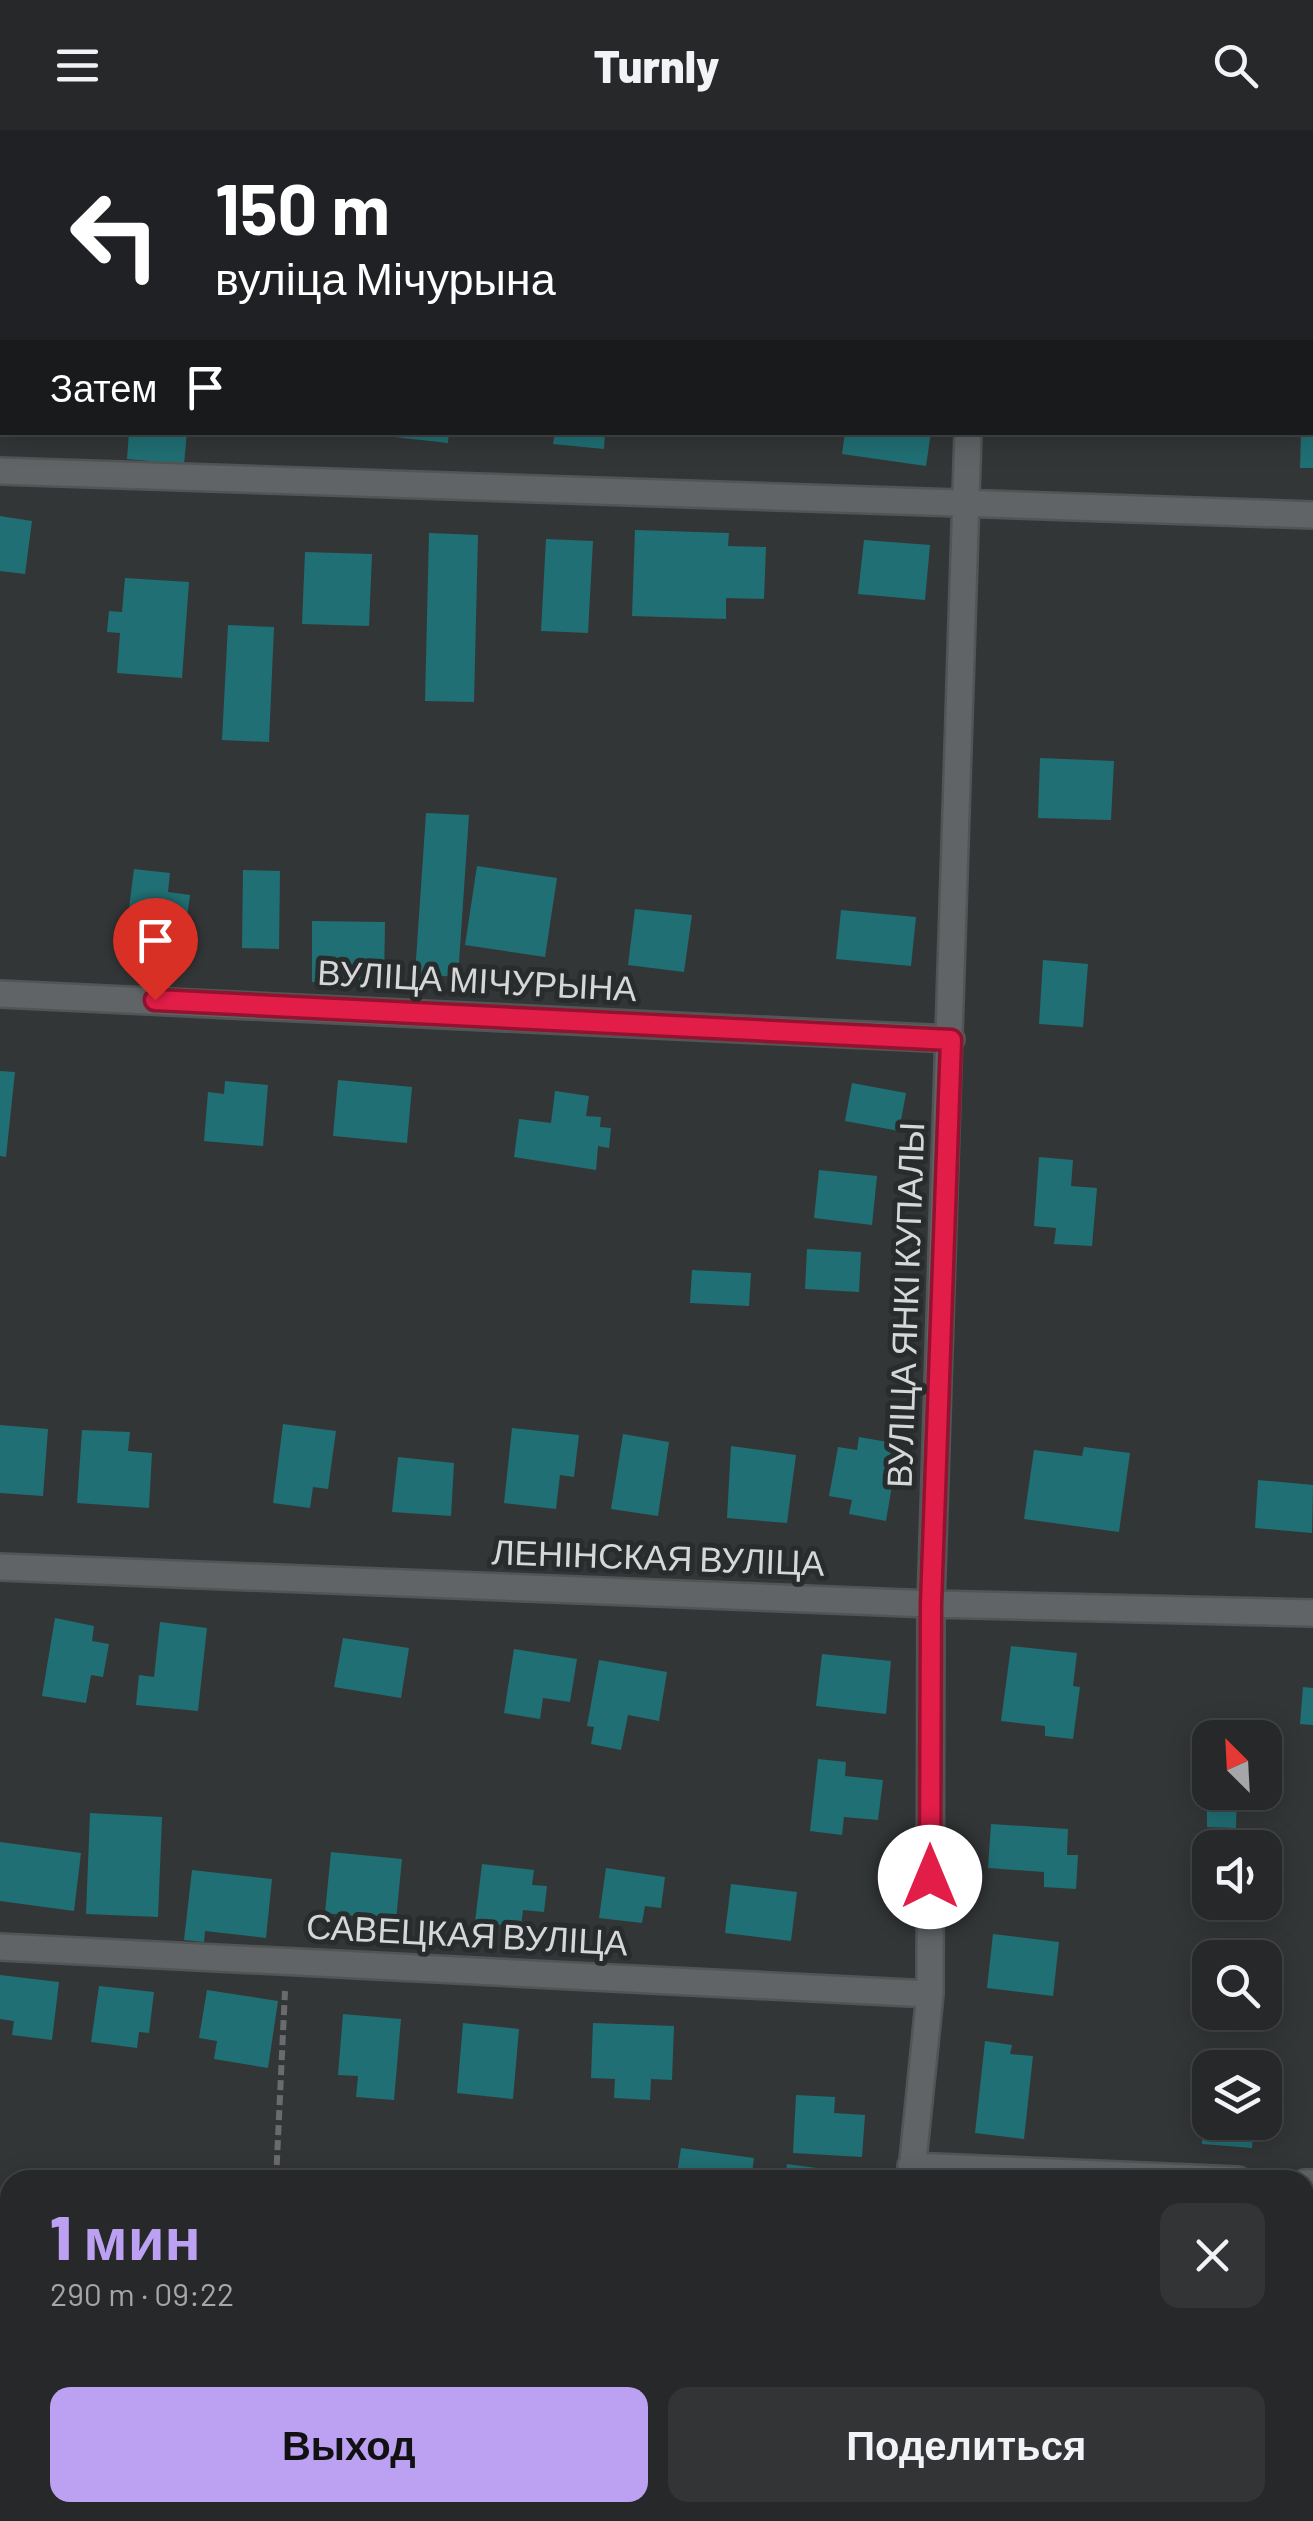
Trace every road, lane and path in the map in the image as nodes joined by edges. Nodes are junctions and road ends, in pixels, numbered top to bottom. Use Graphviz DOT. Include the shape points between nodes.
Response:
graph roads {
  1 [pos="968,435"];
  2 [pos="0,470"];
  3 [pos="966,502"];
  4 [pos="1313,515"];
  5 [pos="0,994"];
  6 [pos="951,1040"];
  7 [pos="0,1566"];
  8 [pos="931,1604"];
  9 [pos="1313,1614"];
  10 [pos="0,1946"];
  11 [pos="286,1961"];
  12 [pos="930,1994"];
  13 [pos="276,2170"];
  14 [pos="911,2170"];
  1 -- 3 [label="street, ВУЛІЦА ЯНКІ КУПАЛЫ"];
  2 -- 3 [label="street"];
  3 -- 4 [label="street"];
  3 -- 6 [label="street, ВУЛІЦА ЯНКІ КУПАЛЫ"];
  5 -- 6 [label="street, ВУЛІЦА МІЧУРЫНА"];
  6 -- 8 [label="street, ВУЛІЦА ЯНКІ КУПАЛЫ"];
  7 -- 8 [label="street, ЛЕНІНСКАЯ ВУЛІЦА"];
  8 -- 9 [label="street, ЛЕНІНСКАЯ ВУЛІЦА"];
  8 -- 12 [label="street, ВУЛІЦА ЯНКІ КУПАЛЫ"];
  10 -- 11 [label="street, САВЕЦКАЯ ВУЛІЦА"];
  11 -- 12 [label="street, САВЕЦКАЯ ВУЛІЦА"];
  11 -- 13 [label="path"];
  12 -- 14 [label="street, ВУЛІЦА ЯНКІ КУПАЛЫ"];
}
